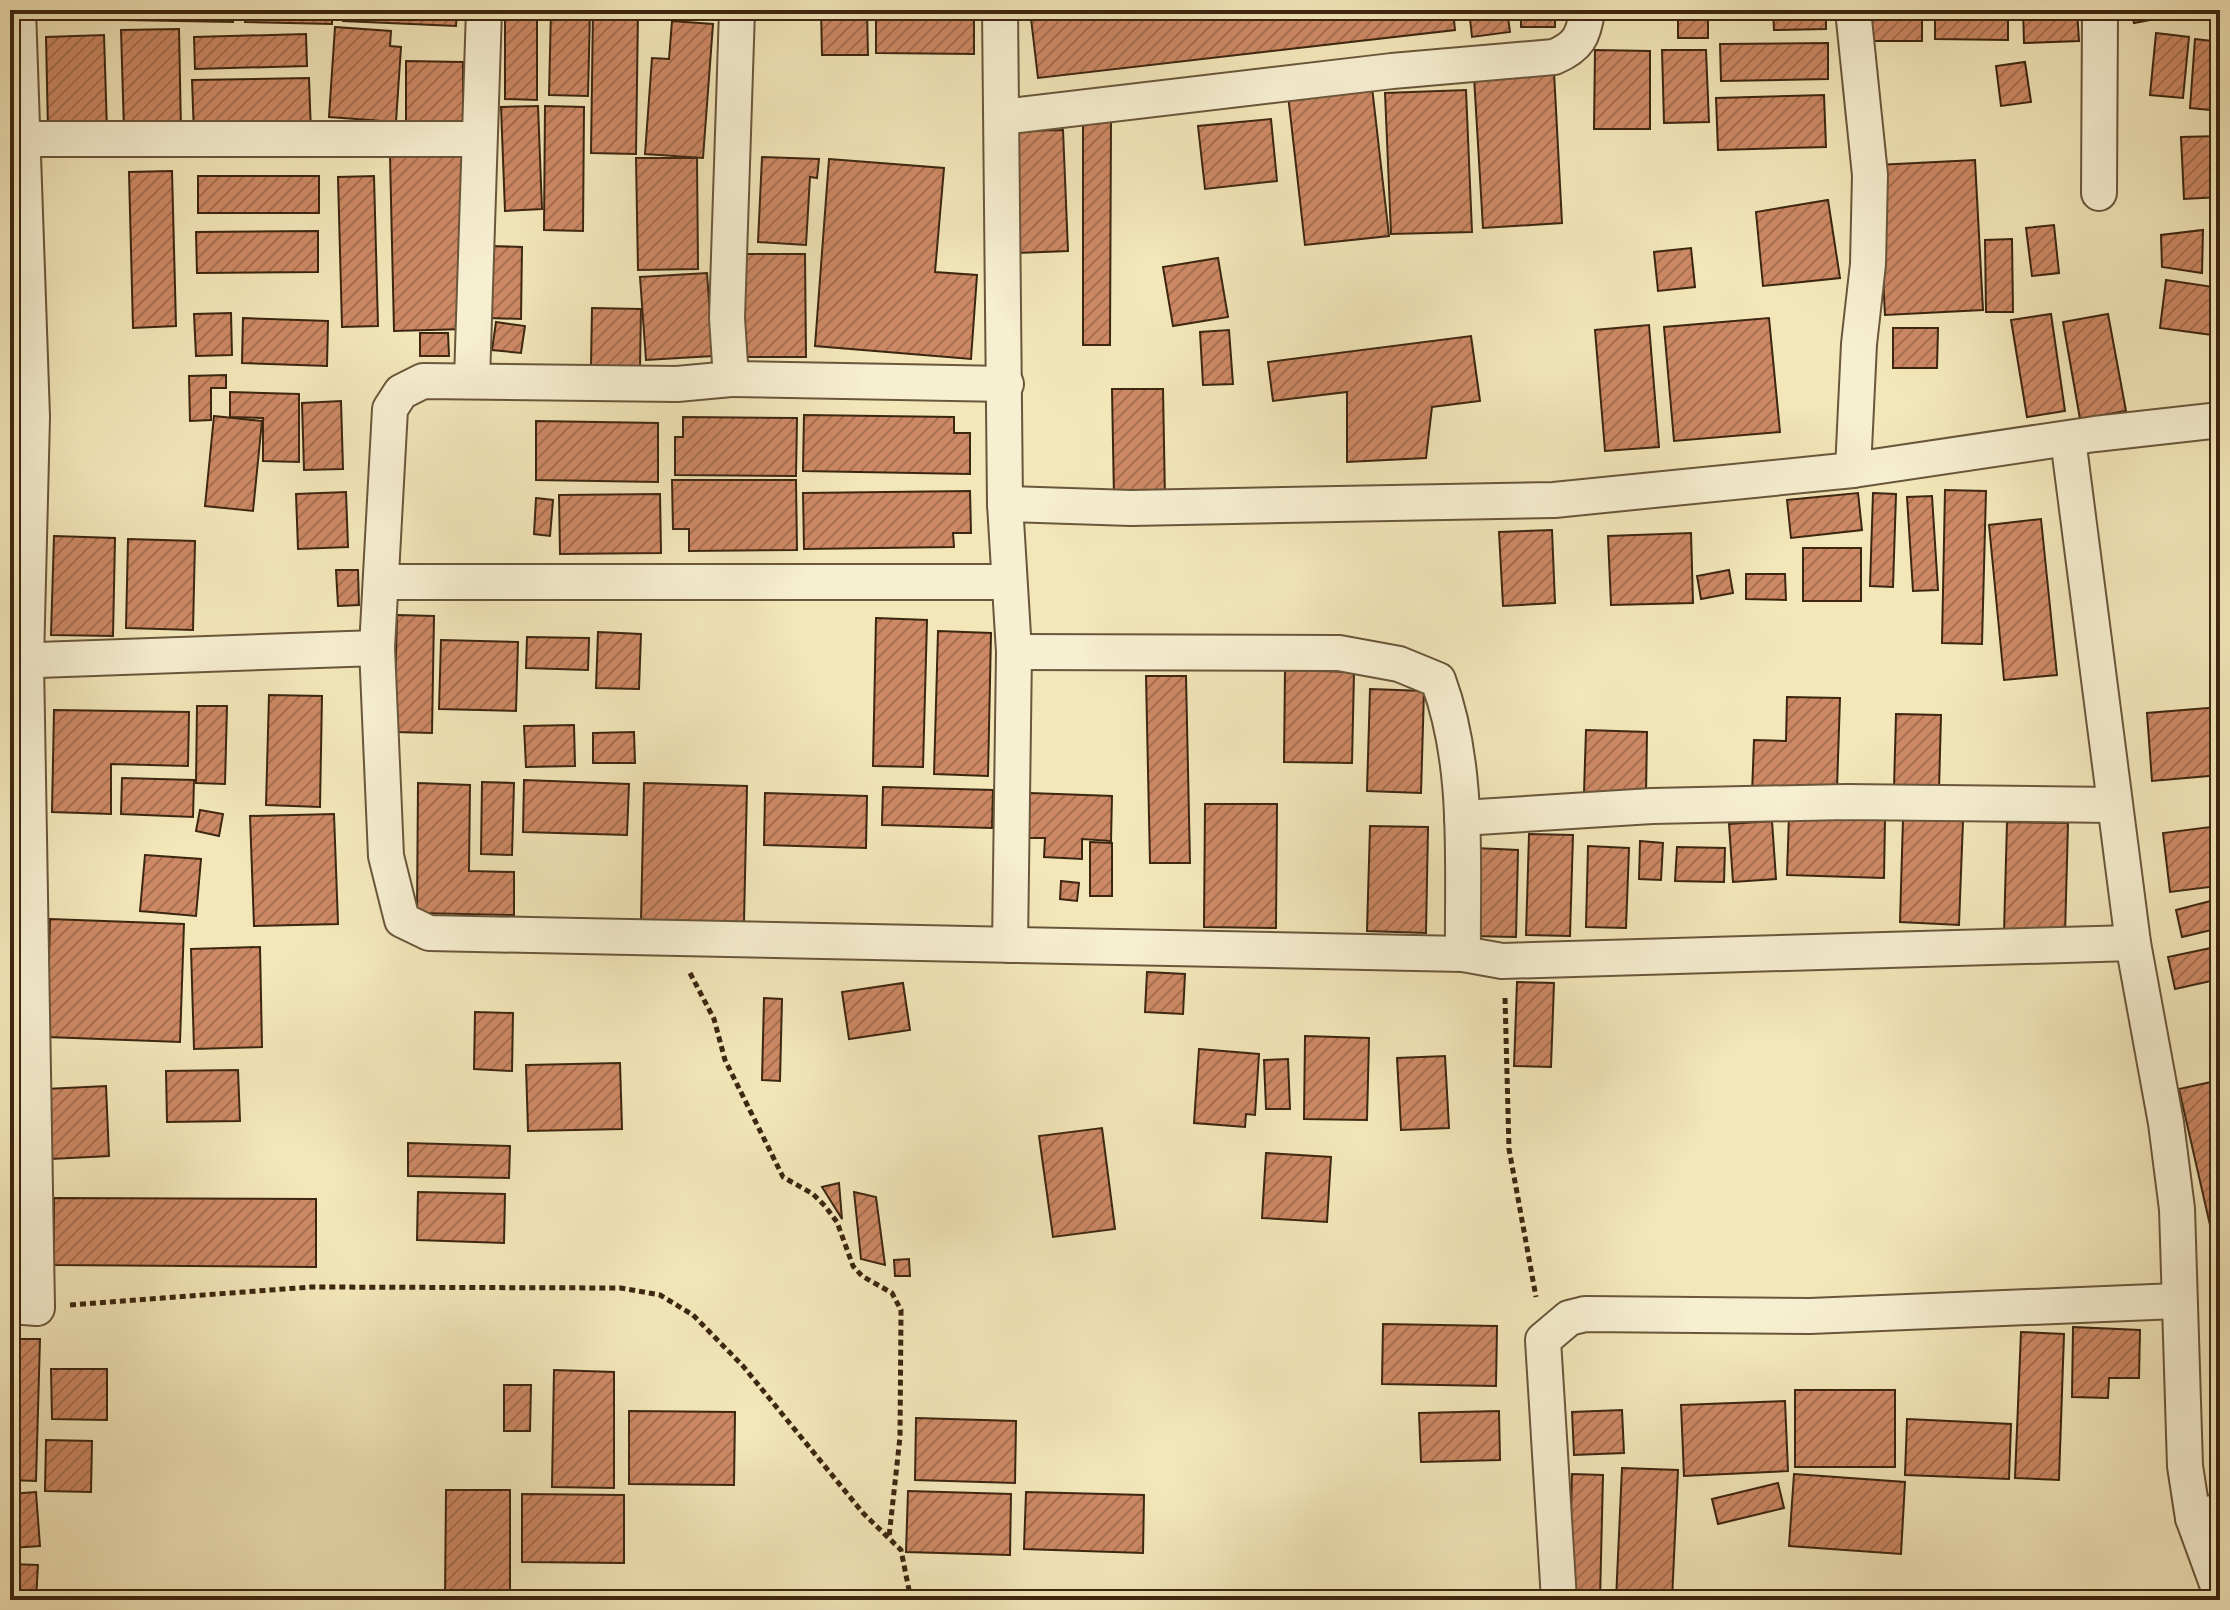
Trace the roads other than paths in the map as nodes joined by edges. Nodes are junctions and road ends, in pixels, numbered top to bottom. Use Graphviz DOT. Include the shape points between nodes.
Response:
graph roads {
  1 [pos="18,10"];
  2 [pos="484,10"];
  3 [pos="737,10"];
  4 [pos="1000,10"];
  5 [pos="1587,10"];
  6 [pos="1853,10"];
  7 [pos="2100,10"];
  8 [pos="1002,117"];
  9 [pos="24,139"];
  10 [pos="478,139"];
  11 [pos="2099,193"];
  12 [pos="731,379"];
  13 [pos="472,380"];
  14 [pos="1006,384"];
  15 [pos="2220,420"];
  16 [pos="2068,439"];
  17 [pos="1853,470"];
  18 [pos="1005,504"];
  19 [pos="383,582"];
  20 [pos="1007,582"];
  21 [pos="377,648"];
  22 [pos="1014,652"];
  23 [pos="18,661"];
  24 [pos="2114,805"];
  25 [pos="1462,818"];
  26 [pos="2133,943"];
  27 [pos="1010,945"];
  28 [pos="1463,954"];
  29 [pos="2177,1301"];
  30 [pos="24,1307"];
  31 [pos="2206,1515"];
  32 [pos="2220,1592"];
  33 [pos="1559,1600"];
  1 -- 9 [label="street"];
  2 -- 10 [label="street"];
  3 -- 12 [label="street" via="727,318"];
  4 -- 8 [label="street"];
  5 -- 8 [label="street" via="1584,34 1554,57"];
  6 -- 17 [label="street" via="1870,175"];
  7 -- 11 [label="street"];
  8 -- 14 [label="street"];
  9 -- 10 [label="street"];
  9 -- 23 [label="street" via="32,417"];
  10 -- 13 [label="street"];
  12 -- 13 [label="street" via="677,384"];
  12 -- 14 [label="street"];
  13 -- 19 [label="street" via="423,381 401,392 390,409"];
  14 -- 18 [label="street"];
  15 -- 16 [label="street"];
  16 -- 17 [label="street"];
  16 -- 24 [label="street"];
  17 -- 18 [label="street" via="1554,500 1131,508"];
  18 -- 20 [label="street"];
  19 -- 20 [label="street"];
  19 -- 21 [label="street"];
  20 -- 22 [label="street"];
  21 -- 23 [label="street"];
  21 -- 27 [label="street" via="386,856 402,920 429,933"];
  22 -- 25 [label="street" via="1339,653 1418,670 1438,680 1449,711"];
  22 -- 27 [label="street"];
  23 -- 30 [label="street"];
  24 -- 25 [label="street" via="1846,802 1652,806"];
  24 -- 26 [label="street"];
  25 -- 28 [label="street"];
  26 -- 28 [label="street" via="1502,961"];
  26 -- 29 [label="street" via="2170,1152 2177,1209"];
  27 -- 28 [label="street"];
  29 -- 31 [label="street" via="2185,1466"];
  29 -- 33 [label="street" via="1810,1316 1569,1318 1543,1340"];
  31 -- 32 [label="street"];
}
